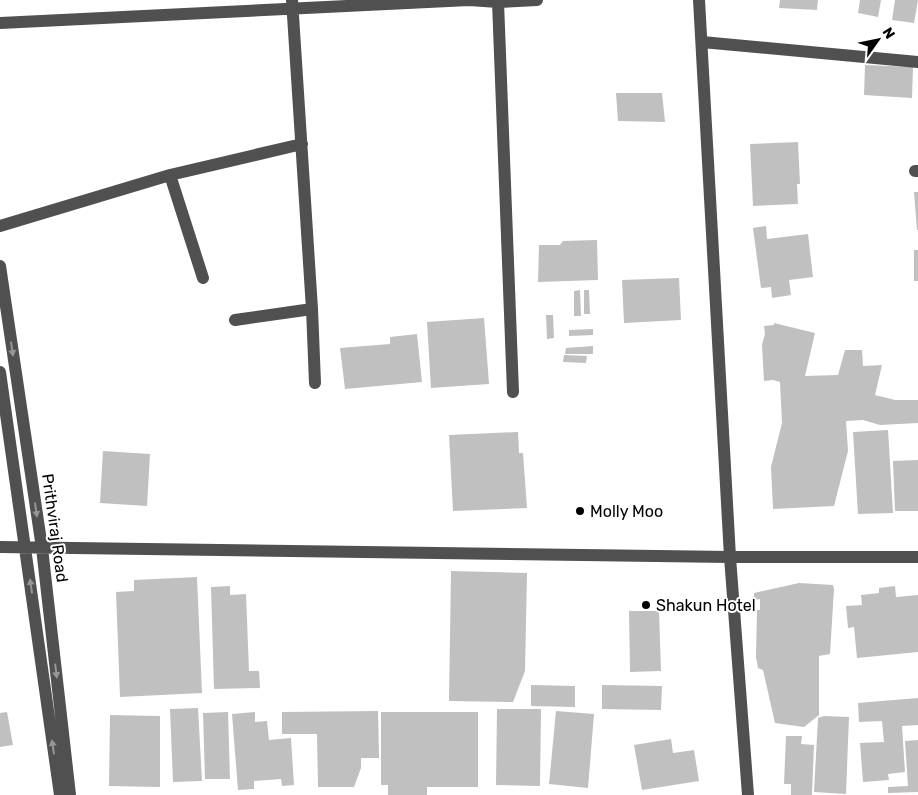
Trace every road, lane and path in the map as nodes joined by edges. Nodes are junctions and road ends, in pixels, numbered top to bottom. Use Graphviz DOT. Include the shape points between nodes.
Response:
graph roads {
  1 [pos="469,0"];
  2 [pos="537,0"];
  3 [pos="699,0"];
  4 [pos="498,2"];
  5 [pos="292,4"];
  6 [pos="0,23"];
  7 [pos="702,42"];
  8 [pos="918,62"];
  9 [pos="302,144"];
  10 [pos="170,175"];
  11 [pos="0,226"];
  12 [pos="0,266"];
  13 [pos="203,278"];
  14 [pos="312,309"];
  15 [pos="235,320"];
  16 [pos="0,372"];
  17 [pos="315,383"];
  18 [pos="513,392"];
  19 [pos="0,547"];
  20 [pos="25,548"];
  21 [pos="42,548"];
  22 [pos="730,557"];
  23 [pos="918,558"];
  24 [pos="60,795"];
  25 [pos="70,795"];
  26 [pos="748,795"];
  1 -- 4 [label="street"];
  1 -- 5 [label="street"];
  2 -- 4 [label="street"];
  3 -- 7 [label="street"];
  4 -- 18 [label="street"];
  5 -- 6 [label="street"];
  5 -- 9 [label="street"];
  7 -- 8 [label="street"];
  7 -- 22 [label="street"];
  9 -- 10 [label="street"];
  9 -- 14 [label="street"];
  10 -- 11 [label="street"];
  10 -- 13 [label="street"];
  12 -- 21 [label="street, Prithviraj Road, one-way"];
  14 -- 15 [label="street"];
  14 -- 17 [label="street"];
  16 -- 20 [label="street, Prithviraj Road"];
  19 -- 20 [label="street"];
  20 -- 21 [label="street"];
  24 -- 20 [label="street, Prithviraj Road, one-way"];
  21 -- 22 [label="street"];
  21 -- 25 [label="street, Prithviraj Road, one-way"];
  22 -- 23 [label="street"];
  22 -- 26 [label="street"];
}
